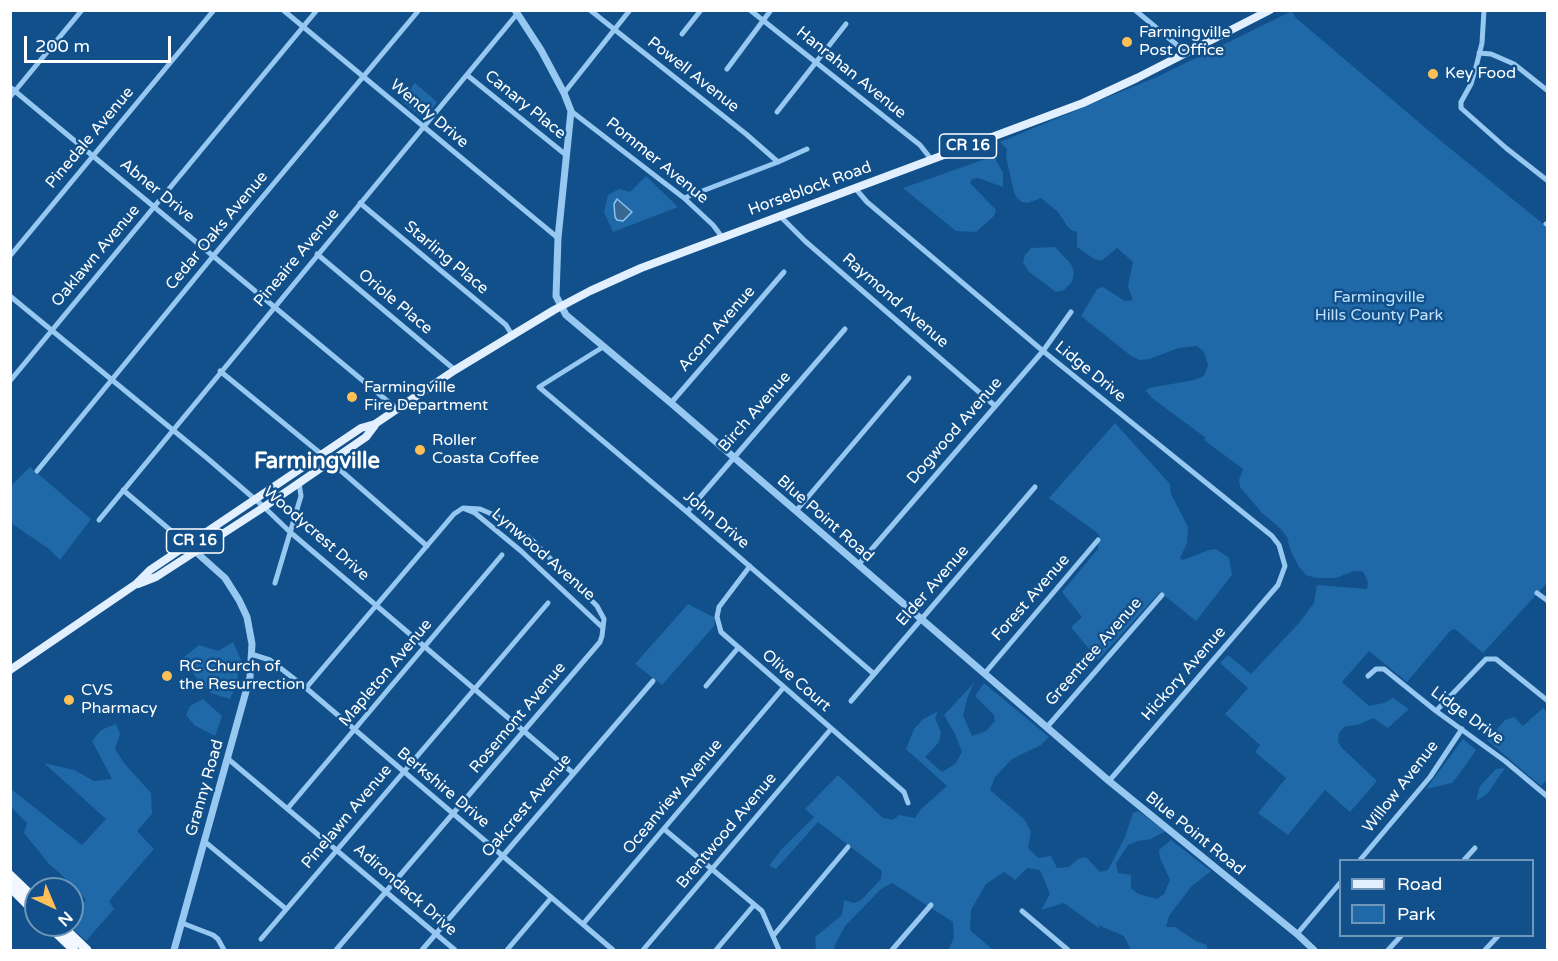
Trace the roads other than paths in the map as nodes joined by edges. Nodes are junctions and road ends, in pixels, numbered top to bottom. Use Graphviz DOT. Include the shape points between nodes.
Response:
graph roads {
  1 [pos="82,10"];
  2 [pos="214,10"];
  3 [pos="284,10"];
  4 [pos="317,10"];
  5 [pos="419,10"];
  6 [pos="590,10"];
  7 [pos="630,10"];
  8 [pos="701,10"];
  9 [pos="750,10"];
  10 [pos="771,10"];
  11 [pos="1135,10"];
  12 [pos="1270,10"];
  13 [pos="1484,10"];
  14 [pos="516,12"];
  15 [pos="763,21"];
  16 [pos="846,24"];
  17 [pos="303,27"];
  18 [pos="615,30"];
  19 [pos="682,34"];
  20 [pos="1479,53"];
  21 [pos="1185,54"];
  22 [pos="816,62"];
  23 [pos="727,69"];
  24 [pos="466,75"];
  25 [pos="364,76"];
  26 [pos="10,87"];
  27 [pos="16,91"];
  28 [pos="1548,91"];
  29 [pos="564,93"];
  30 [pos="10,98"];
  31 [pos="571,111"];
  32 [pos="777,112"];
  33 [pos="423,126"];
  34 [pos="807,149"];
  35 [pos="92,155"];
  36 [pos="566,155"];
  37 [pos="931,159"];
  38 [pos="778,162"];
  39 [pos="1548,181"];
  40 [pos="855,188"];
  41 [pos="684,198"];
  42 [pos="360,203"];
  43 [pos="155,206"];
  44 [pos="780,216"];
  45 [pos="722,237"];
  46 [pos="558,238"];
  47 [pos="317,254"];
  48 [pos="213,255"];
  49 [pos="10,256"];
  50 [pos="784,272"];
  51 [pos="10,296"];
  52 [pos="274,306"];
  53 [pos="561,306"];
  54 [pos="1071,312"];
  55 [pos="845,329"];
  56 [pos="52,330"];
  57 [pos="512,335"];
  58 [pos="603,347"];
  59 [pos="1042,351"];
  60 [pos="455,370"];
  61 [pos="220,371"];
  62 [pos="909,378"];
  63 [pos="10,381"];
  64 [pos="112,381"];
  65 [pos="671,403"];
  66 [pos="994,405"];
  67 [pos="397,409"];
  68 [pos="375,424"];
  69 [pos="172,429"];
  70 [pos="323,455"];
  71 [pos="733,458"];
  72 [pos="331,462"];
  73 [pos="37,471"];
  74 [pos="299,483"];
  75 [pos="1035,488"];
  76 [pos="123,490"];
  77 [pos="256,500"];
  78 [pos="264,507"];
  79 [pos="463,508"];
  80 [pos="796,511"];
  81 [pos="687,512"];
  82 [pos="99,520"];
  83 [pos="290,532"];
  84 [pos="1098,540"];
  85 [pos="188,545"];
  86 [pos="427,546"];
  87 [pos="196,552"];
  88 [pos="502,555"];
  89 [pos="858,565"];
  90 [pos="750,567"];
  91 [pos="275,583"];
  92 [pos="136,584"];
  93 [pos="1278,585"];
  94 [pos="1537,593"];
  95 [pos="1162,595"];
  96 [pos="1548,601"];
  97 [pos="548,603"];
  98 [pos="377,605"];
  99 [pos="921,620"];
  100 [pos="602,627"];
  101 [pos="601,639"];
  102 [pos="425,647"];
  103 [pos="738,648"];
  104 [pos="251,654"];
  105 [pos="10,670"];
  106 [pos="985,673"];
  107 [pos="874,675"];
  108 [pos="1368,676"];
  109 [pos="652,681"];
  110 [pos="706,686"];
  111 [pos="784,687"];
  112 [pos="306,688"];
  113 [pos="476,689"];
  114 [pos="851,701"];
  115 [pos="1548,701"];
  116 [pos="1436,711"];
  117 [pos="1047,727"];
  118 [pos="831,729"];
  119 [pos="1462,729"];
  120 [pos="355,731"];
  121 [pos="525,732"];
  122 [pos="227,758"];
  123 [pos="404,772"];
  124 [pos="573,773"];
  125 [pos="1109,781"];
  126 [pos="1548,797"];
  127 [pos="908,803"];
  128 [pos="288,808"];
  129 [pos="453,814"];
  130 [pos="664,829"];
  131 [pos="204,841"];
  132 [pos="848,847"];
  133 [pos="1475,848"];
  134 [pos="337,850"];
  135 [pos="502,856"];
  136 [pos="1362,859"];
  137 [pos="1466,859"];
  138 [pos="712,869"];
  139 [pos="10,874"];
  140 [pos="1339,885"];
  141 [pos="10,887"];
  142 [pos="24,888"];
  143 [pos="386,892"];
  144 [pos="551,898"];
  145 [pos="24,901"];
  146 [pos="754,905"];
  147 [pos="931,905"];
  148 [pos="286,909"];
  149 [pos="1022,911"];
  150 [pos="182,923"];
  151 [pos="583,924"];
  152 [pos="1297,934"];
  153 [pos="436,935"];
  154 [pos="773,936"];
  155 [pos="60,937"];
  156 [pos="73,937"];
  157 [pos="1400,937"];
  158 [pos="1497,937"];
  159 [pos="261,939"];
  160 [pos="74,951"];
  161 [pos="87,951"];
  162 [pos="174,951"];
  163 [pos="224,951"];
  164 [pos="336,951"];
  165 [pos="422,951"];
  166 [pos="455,951"];
  167 [pos="507,951"];
  168 [pos="613,951"];
  169 [pos="643,951"];
  170 [pos="716,951"];
  171 [pos="779,951"];
  172 [pos="892,951"];
  173 [pos="1068,951"];
  174 [pos="1314,951"];
  175 [pos="1388,951"];
  176 [pos="1485,951"];
  1 -- 27 [label="street"];
  2 -- 35 [label="street, Pinedale Avenue"];
  3 -- 17 [label="street, Wendy Drive"];
  4 -- 17 [label="street, Oaklawn Avenue"];
  5 -- 25 [label="street, Cedar Oaks Avenue"];
  6 -- 18 [label="street, Powell Avenue"];
  7 -- 18 [label="street"];
  8 -- 19 [label="street"];
  9 -- 15 [label="street, Hanrahan Avenue"];
  10 -- 15 [label="street"];
  11 -- 21 [label="street"];
  12 -- 21 [label="main road, Horseblock Road / CR 16"];
  13 -- 20 [label="street"];
  14 -- 24 [label="street, Pineaire Avenue"];
  14 -- 29 [label="street"];
  15 -- 22 [label="street, Hanrahan Avenue"];
  15 -- 23 [label="street"];
  16 -- 22 [label="street"];
  17 -- 25 [label="street, Wendy Drive"];
  17 -- 43 [label="street, Oaklawn Avenue"];
  18 -- 29 [label="street"];
  18 -- 38 [label="street, Powell Avenue"];
  20 -- 28 [label="street" via="1514,64"];
  20 -- 39 [label="street" via="1461,108"];
  21 -- 37 [label="main road, Horseblock Road / CR 16" via="1083,103"];
  22 -- 32 [label="street"];
  22 -- 37 [label="street, Hanrahan Avenue" via="920,145"];
  24 -- 33 [label="street, Pineaire Avenue"];
  24 -- 36 [label="street, Canary Place"];
  25 -- 33 [label="street, Wendy Drive"];
  25 -- 48 [label="street, Cedar Oaks Avenue"];
  26 -- 27 [label="street, Abner Drive"];
  27 -- 30 [label="street"];
  27 -- 35 [label="street, Abner Drive"];
  29 -- 31 [label="street"];
  31 -- 36 [label="street"];
  31 -- 41 [label="street, Pommer Avenue"];
  33 -- 42 [label="street, Pineaire Avenue"];
  33 -- 46 [label="street, Wendy Drive"];
  34 -- 38 [label="street"];
  35 -- 43 [label="street, Abner Drive"];
  35 -- 49 [label="street, Pinedale Avenue"];
  36 -- 46 [label="street"];
  37 -- 40 [label="main road, Horseblock Road / CR 16"];
  38 -- 41 [label="street"];
  40 -- 44 [label="main road, Horseblock Road / CR 16"];
  40 -- 59 [label="street, Lidge Drive"];
  41 -- 45 [label="street, Pommer Avenue"];
  42 -- 47 [label="street, Pineaire Avenue"];
  42 -- 57 [label="street, Starling Place" via="506,325"];
  43 -- 48 [label="street, Abner Drive"];
  43 -- 56 [label="street, Oaklawn Avenue"];
  44 -- 45 [label="main road, Horseblock Road / CR 16"];
  44 -- 66 [label="street, Raymond Avenue"];
  45 -- 53 [label="main road, Horseblock Road / CR 16" via="622,276"];
  46 -- 53 [label="street" via="556,296"];
  47 -- 52 [label="street, Pineaire Avenue"];
  47 -- 60 [label="street, Oriole Place"];
  48 -- 52 [label="street, Abner Drive"];
  48 -- 64 [label="street, Cedar Oaks Avenue"];
  50 -- 65 [label="street, Acorn Avenue"];
  51 -- 56 [label="street, Woodycrest Drive"];
  52 -- 61 [label="street, Pineaire Avenue"];
  52 -- 67 [label="street, Abner Drive"];
  53 -- 57 [label="main road, Horseblock Road / CR 16"];
  53 -- 58 [label="street, Blue Point Road"];
  54 -- 59 [label="street, Dogwood Avenue"];
  55 -- 71 [label="street, Birch Avenue"];
  56 -- 63 [label="street, Oaklawn Avenue"];
  56 -- 64 [label="street, Woodycrest Drive"];
  57 -- 60 [label="main road, Horseblock Road / CR 16"];
  58 -- 65 [label="street, Blue Point Road"];
  58 -- 81 [label="street, John Drive" via="539,387"];
  59 -- 66 [label="street, Dogwood Avenue"];
  59 -- 93 [label="street, Lidge Drive" via="1272,536 1285,566"];
  60 -- 67 [label="main road, Horseblock Road / CR 16"];
  61 -- 69 [label="street, Pineaire Avenue"];
  61 -- 70 [label="street"];
  62 -- 80 [label="street"];
  64 -- 69 [label="street, Woodycrest Drive"];
  64 -- 73 [label="street, Cedar Oaks Avenue"];
  65 -- 71 [label="street, Blue Point Road"];
  66 -- 89 [label="street, Dogwood Avenue"];
  67 -- 68 [label="main road, Horseblock Road / CR 16"];
  68 -- 70 [label="main road, Horseblock Road / CR 16" via="361,428"];
  68 -- 72 [label="main road, Horseblock Road / CR 16" via="366,437"];
  69 -- 76 [label="street, Pineaire Avenue"];
  69 -- 77 [label="street, Woodycrest Drive"];
  70 -- 72 [label="street"];
  70 -- 77 [label="main road, Horseblock Road / CR 16"];
  71 -- 80 [label="street, Blue Point Road"];
  71 -- 81 [label="street, Birch Avenue"];
  72 -- 74 [label="main road, Horseblock Road / CR 16"];
  72 -- 86 [label="street"];
  74 -- 78 [label="main road, Horseblock Road / CR 16"];
  74 -- 83 [label="street" via="301,496"];
  75 -- 99 [label="street, Elder Avenue"];
  76 -- 82 [label="street, Pineaire Avenue"];
  76 -- 85 [label="street"];
  77 -- 78 [label="street, Woodycrest Drive"];
  77 -- 85 [label="main road, Horseblock Road / CR 16"];
  78 -- 83 [label="street, Woodycrest Drive"];
  78 -- 87 [label="main road, Horseblock Road / CR 16"];
  79 -- 86 [label="street"];
  79 -- 100 [label="street, Lynwood Avenue" via="475,513 521,551"];
  79 -- 100 [label="street, Lynwood Avenue" via="480,509 499,517 531,538 597,606 604,619"];
  80 -- 89 [label="street, Blue Point Road"];
  81 -- 90 [label="street, John Drive"];
  83 -- 91 [label="street"];
  83 -- 98 [label="street, Woodycrest Drive"];
  84 -- 106 [label="street, Forest Avenue"];
  85 -- 87 [label="street"];
  85 -- 92 [label="main road, Horseblock Road / CR 16"];
  86 -- 98 [label="street"];
  87 -- 92 [label="main road, Horseblock Road / CR 16" via="156,577"];
  87 -- 104 [label="street, Granny Road" via="225,578 239,600 250,631"];
  88 -- 102 [label="street, Mapleton Avenue"];
  89 -- 99 [label="street, Blue Point Road"];
  90 -- 103 [label="street, Olive Court" via="725,598 717,617 721,632"];
  90 -- 107 [label="street, John Drive"];
  92 -- 105 [label="main road, Horseblock Road / CR 16"];
  93 -- 125 [label="street, Hickory Avenue"];
  94 -- 96 [label="street"];
  95 -- 117 [label="street, Greentree Avenue"];
  97 -- 113 [label="street, Pinelawn Avenue"];
  98 -- 102 [label="street, Woodycrest Drive"];
  98 -- 112 [label="street"];
  99 -- 106 [label="street, Blue Point Road"];
  99 -- 107 [label="street, Elder Avenue"];
  100 -- 101 [label="street, Lynwood Avenue"];
  101 -- 121 [label="street, Rosemont Avenue"];
  102 -- 113 [label="street, Woodycrest Drive"];
  102 -- 120 [label="street, Mapleton Avenue"];
  103 -- 110 [label="street"];
  103 -- 111 [label="street, Olive Court"];
  104 -- 112 [label="street, Berkshire Drive" via="270,660"];
  104 -- 122 [label="street, Granny Road" via="250,677"];
  106 -- 117 [label="street, Blue Point Road"];
  107 -- 114 [label="street, Elder Avenue"];
  108 -- 116 [label="street, Lidge Drive" via="1376,669 1384,669"];
  109 -- 124 [label="street, Oakcrest Avenue"];
  111 -- 118 [label="street, Olive Court"];
  111 -- 130 [label="street, Oceanview Avenue"];
  112 -- 120 [label="street, Berkshire Drive"];
  113 -- 121 [label="street, Woodycrest Drive"];
  113 -- 123 [label="street, Pinelawn Avenue"];
  115 -- 116 [label="street" via="1496,659 1486,659"];
  116 -- 119 [label="street, Lidge Drive"];
  117 -- 125 [label="street, Blue Point Road"];
  118 -- 127 [label="street, Olive Court" via="904,792"];
  118 -- 138 [label="street, Brentwood Avenue"];
  119 -- 126 [label="street, Lidge Drive"];
  119 -- 136 [label="street, Willow Avenue" via="1430,777"];
  120 -- 123 [label="street, Berkshire Drive"];
  120 -- 128 [label="street, Mapleton Avenue"];
  121 -- 124 [label="street, Woodycrest Drive"];
  121 -- 129 [label="street, Rosemont Avenue"];
  122 -- 128 [label="street, Adirondack Drive"];
  122 -- 131 [label="street, Granny Road"];
  123 -- 129 [label="street, Berkshire Drive"];
  123 -- 134 [label="street, Pinelawn Avenue"];
  124 -- 135 [label="street, Oakcrest Avenue"];
  125 -- 152 [label="street, Blue Point Road"];
  128 -- 134 [label="street, Adirondack Drive"];
  129 -- 135 [label="street, Berkshire Drive"];
  129 -- 143 [label="street, Rosemont Avenue"];
  130 -- 138 [label="street"];
  130 -- 151 [label="street, Oceanview Avenue"];
  131 -- 148 [label="street"];
  131 -- 150 [label="street, Granny Road"];
  132 -- 154 [label="street"];
  133 -- 137 [label="street"];
  134 -- 143 [label="street, Adirondack Drive"];
  134 -- 148 [label="street, Pinelawn Avenue"];
  135 -- 144 [label="street, Berkshire Drive"];
  135 -- 153 [label="street, Oakcrest Avenue"];
  138 -- 146 [label="street"];
  138 -- 169 [label="street, Brentwood Avenue"];
  139 -- 142 [label="highway"];
  140 -- 152 [label="street"];
  141 -- 145 [label="highway"];
  143 -- 153 [label="street, Adirondack Drive"];
  143 -- 164 [label="street, Rosemont Avenue"];
  144 -- 151 [label="street, Berkshire Drive"];
  144 -- 167 [label="street"];
  146 -- 154 [label="street" via="762,911"];
  146 -- 170 [label="street"];
  147 -- 172 [label="street"];
  148 -- 159 [label="street, Pinelawn Avenue"];
  149 -- 173 [label="street"];
  150 -- 162 [label="street, Granny Road"];
  150 -- 163 [label="street" via="213,935"];
  151 -- 168 [label="street, Berkshire Drive"];
  152 -- 174 [label="street, Blue Point Road"];
  153 -- 165 [label="street, Oakcrest Avenue"];
  153 -- 166 [label="street, Adirondack Drive"];
  154 -- 171 [label="street"];
  155 -- 160 [label="highway"];
  156 -- 161 [label="highway"];
  157 -- 175 [label="street"];
  158 -- 176 [label="street"];
}
